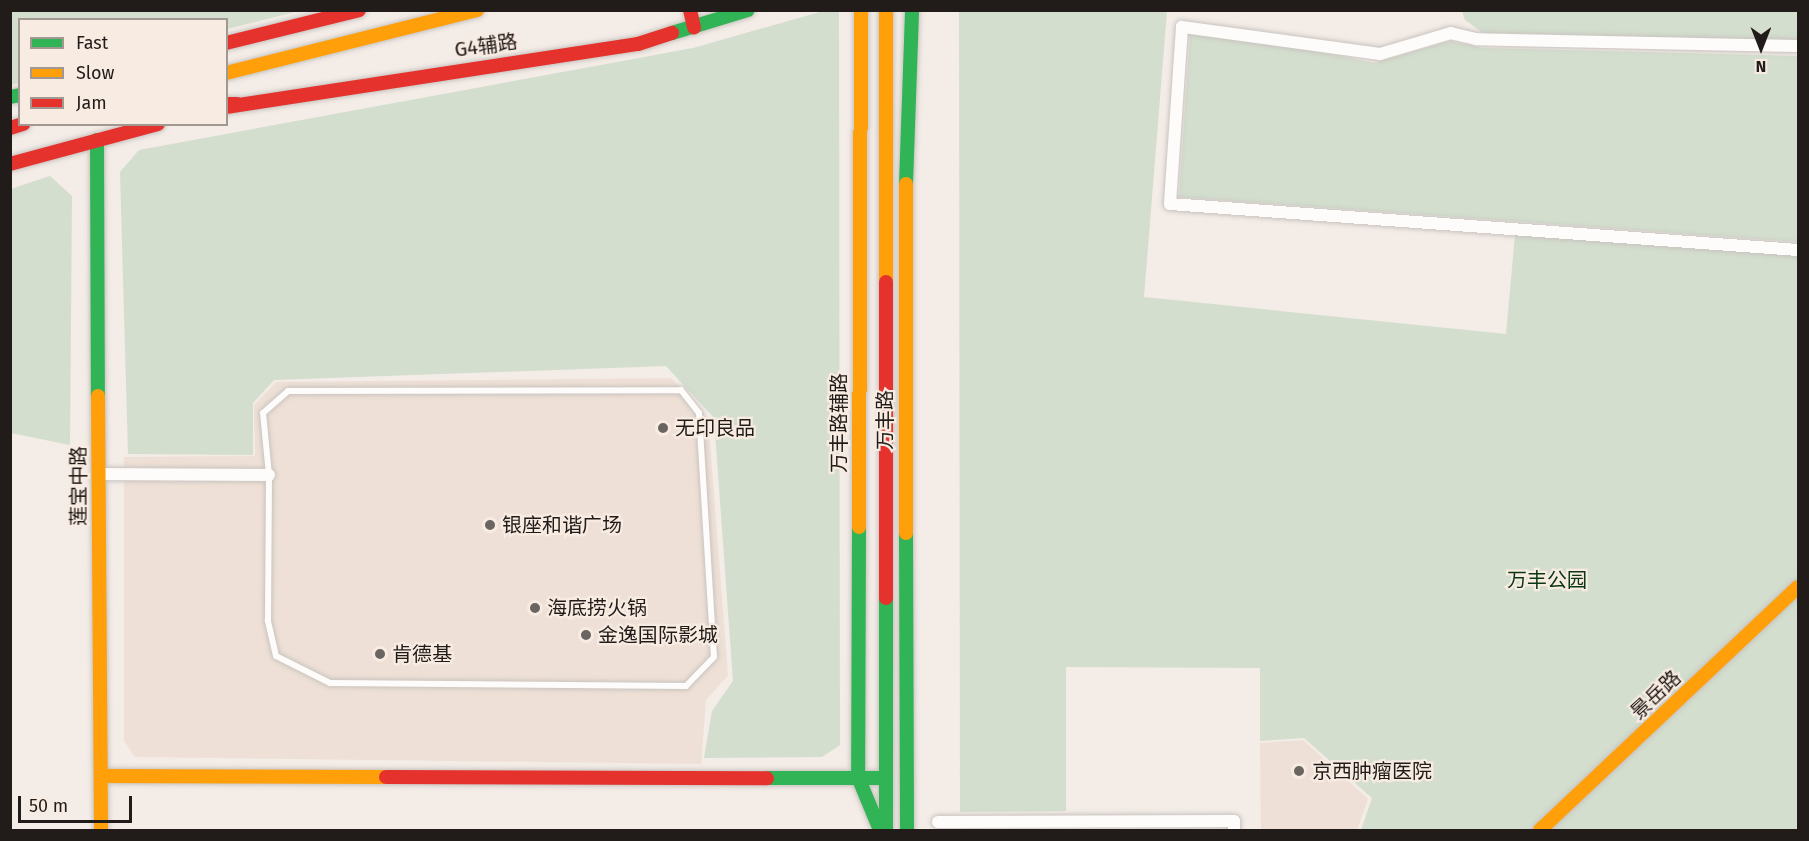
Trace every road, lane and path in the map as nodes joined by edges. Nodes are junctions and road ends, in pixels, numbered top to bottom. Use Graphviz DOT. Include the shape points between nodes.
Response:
graph roads {
  1 [pos="359,10"];
  2 [pos="477,10"];
  3 [pos="690,10"];
  4 [pos="748,10"];
  5 [pos="861,10"];
  6 [pos="886,10"];
  7 [pos="912,10"];
  8 [pos="694,28"];
  9 [pos="228,43"];
  10 [pos="1798,46"];
  11 [pos="228,72"];
  12 [pos="230,105"];
  13 [pos="150,126"];
  14 [pos="97,140"];
  15 [pos="10,164"];
  16 [pos="1798,250"];
  17 [pos="99,474"];
  18 [pos="269,475"];
  19 [pos="1798,587"];
  20 [pos="101,776"];
  21 [pos="858,777"];
  22 [pos="886,778"];
  23 [pos="938,822"];
  24 [pos="101,831"];
  25 [pos="880,831"];
  26 [pos="886,831"];
  27 [pos="907,831"];
  28 [pos="1234,831"];
  29 [pos="1540,831"];
  1 -- 9 [label="main road"];
  2 -- 11 [label="main road"];
  3 -- 8 [label="main road"];
  4 -- 8 [label="main road, G4辅路"];
  5 -- 21 [label="main road, 万丰路辅路"];
  6 -- 22 [label="main road, 万丰路"];
  7 -- 27 [label="main road, 万丰路" via="904,232"];
  8 -- 12 [label="main road, G4辅路" via="638,44"];
  10 -- 16 [label="street" via="1476,39 1451,33 1380,54 1182,27 1170,204"];
  13 -- 14 [label="main road"];
  14 -- 15 [label="main road"];
  14 -- 17 [label="main road, 莲宝中路"];
  17 -- 18 [label="street"];
  17 -- 20 [label="main road, 莲宝中路"];
  18 -- 18 [label="lane" via="268,620 276,656 330,684 686,686 714,657 699,413 681,390 288,391 263,413"];
  19 -- 29 [label="main road, 景岳路"];
  20 -- 21 [label="main road"];
  20 -- 24 [label="main road, 莲宝中路"];
  21 -- 22 [label="main road"];
  21 -- 25 [label="main road, 万丰路辅路"];
  22 -- 26 [label="main road, 万丰路"];
  23 -- 28 [label="street" via="1234,821"];
}
